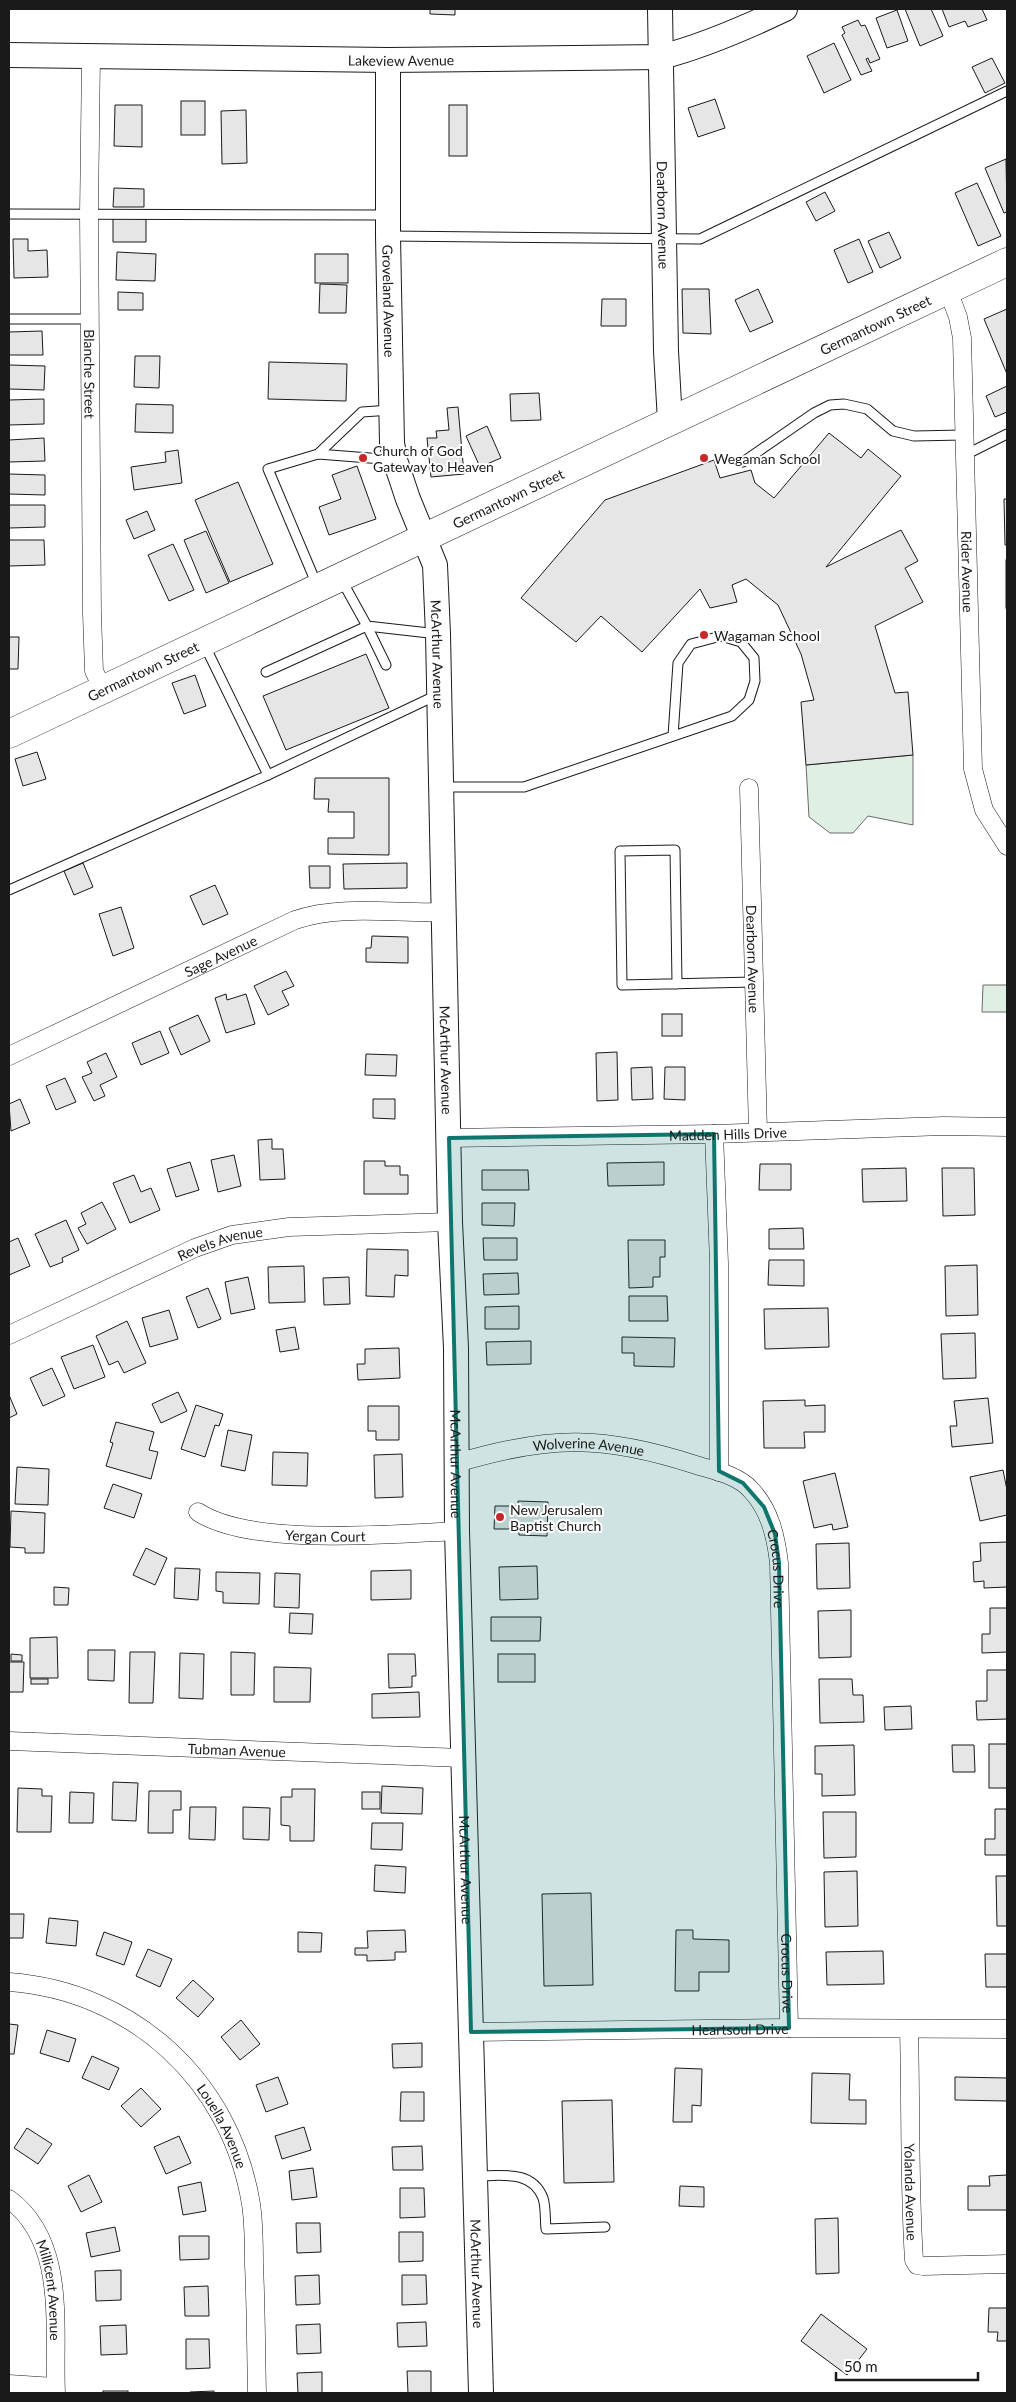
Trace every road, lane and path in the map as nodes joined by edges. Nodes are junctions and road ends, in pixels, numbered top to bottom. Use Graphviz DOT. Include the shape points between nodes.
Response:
graph roads {
  1 [pos="660,9"];
  2 [pos="785,9"];
  3 [pos="9,55"];
  4 [pos="91,56"];
  5 [pos="661,57"];
  6 [pos="388,60"];
  7 [pos="1007,91"];
  8 [pos="9,214"];
  9 [pos="88,214"];
  10 [pos="389,225"];
  11 [pos="664,239"];
  12 [pos="1007,262"];
  13 [pos="948,290"];
  14 [pos="9,319"];
  15 [pos="90,319"];
  16 [pos="392,410"];
  17 [pos="670,421"];
  18 [pos="1007,434"];
  19 [pos="963,435"];
  20 [pos="318,454"];
  21 [pos="963,455"];
  22 [pos="395,460"];
  23 [pos="743,462"];
  24 [pos="424,537"];
  25 [pos="329,582"];
  26 [pos="367,626"];
  27 [pos="438,634"];
  28 [pos="202,642"];
  29 [pos="386,665"];
  30 [pos="266,672"];
  31 [pos="103,689"];
  32 [pos="440,694"];
  33 [pos="9,734"];
  34 [pos="673,736"];
  35 [pos="268,775"];
  36 [pos="442,787"];
  37 [pos="749,788"];
  38 [pos="1007,846"];
  39 [pos="9,890"];
  40 [pos="444,912"];
  41 [pos="754,982"];
  42 [pos="677,984"];
  43 [pos="9,1056"];
  44 [pos="1007,1127"];
  45 [pos="758,1132"];
  46 [pos="714,1134"];
  47 [pos="449,1138"];
  48 [pos="450,1222"];
  49 [pos="9,1335"];
  50 [pos="457,1463"];
  51 [pos="719,1472"];
  52 [pos="198,1512"];
  53 [pos="457,1531"];
  54 [pos="9,1741"];
  55 [pos="463,1758"];
  56 [pos="9,1982"];
  57 [pos="789,2028"];
  58 [pos="1007,2029"];
  59 [pos="909,2030"];
  60 [pos="471,2032"];
  61 [pos="475,2176"];
  62 [pos="9,2199"];
  63 [pos="605,2227"];
  64 [pos="1007,2264"];
  65 [pos="9,2384"];
  66 [pos="56,2390"];
  67 [pos="257,2393"];
  68 [pos="481,2393"];
  1 -- 5 [label="street, Dearborn Avenue"];
  2 -- 5 [label="street, Lakeview Avenue" via="741,30"];
  3 -- 4 [label="street, Lakeview Avenue"];
  4 -- 6 [label="street, Lakeview Avenue"];
  4 -- 9 [label="street, Blanche Street"];
  5 -- 6 [label="street, Lakeview Avenue"];
  5 -- 11 [label="street, Dearborn Avenue"];
  6 -- 10 [label="street, Groveland Avenue"];
  7 -- 11 [label="lane" via="700,239"];
  8 -- 9 [label="lane"];
  9 -- 10 [label="lane"];
  9 -- 15 [label="street, Blanche Street"];
  10 -- 11 [label="lane"];
  10 -- 16 [label="street, Groveland Avenue"];
  11 -- 17 [label="street, Dearborn Avenue"];
  12 -- 13 [label="main road, Germantown Street"];
  13 -- 17 [label="main road, Germantown Street"];
  13 -- 19 [label="street, Rider Avenue" via="962,338"];
  14 -- 15 [label="lane"];
  15 -- 31 [label="street, Blanche Street" via="94,671"];
  16 -- 20 [label="lane" via="362,412"];
  16 -- 22 [label="street, Groveland Avenue"];
  17 -- 24 [label="main road, Germantown Street"];
  18 -- 21 [label="lane"];
  19 -- 21 [label="street, Rider Avenue"];
  19 -- 23 [label="lane" via="914,436 893,431 867,409 830,404"];
  20 -- 22 [label="lane"];
  20 -- 25 [label="lane" via="268,469"];
  21 -- 38 [label="street, Rider Avenue" via="973,768 984,810"];
  22 -- 24 [label="street, Groveland Avenue"];
  24 -- 25 [label="main road, Germantown Street"];
  24 -- 27 [label="street, McArthur Avenue" via="434,565"];
  25 -- 26 [label="lane"];
  25 -- 28 [label="main road, Germantown Street"];
  26 -- 27 [label="lane"];
  26 -- 29 [label="lane"];
  26 -- 30 [label="lane"];
  27 -- 32 [label="street, McArthur Avenue"];
  28 -- 31 [label="main road, Germantown Street"];
  28 -- 35 [label="lane"];
  31 -- 33 [label="main road, Germantown Street"];
  32 -- 35 [label="lane"];
  32 -- 36 [label="street, McArthur Avenue"];
  34 -- 34 [label="lane" via="732,716 749,700 755,680 754,658 741,642 721,636 691,644 678,663"];
  34 -- 36 [label="lane" via="524,787"];
  35 -- 39 [label="lane"];
  36 -- 40 [label="street, McArthur Avenue"];
  37 -- 41 [label="street, Dearborn Avenue"];
  40 -- 43 [label="street, Sage Avenue" via="376,911 300,918"];
  40 -- 47 [label="street, McArthur Avenue"];
  41 -- 42 [label="lane"];
  41 -- 45 [label="street, Dearborn Avenue"];
  42 -- 42 [label="lane" via="675,850 620,851 622,985"];
  44 -- 45 [label="street, Madden Hills Drive"];
  45 -- 46 [label="street, Madden Hills Drive"];
  46 -- 47 [label="street, Madden Hills Drive"];
  46 -- 51 [label="street" via="719,1264"];
  47 -- 48 [label="street, McArthur Avenue"];
  48 -- 49 [label="street, Revels Avenue" via="289,1227 232,1235 195,1248"];
  48 -- 50 [label="street, McArthur Avenue"];
  50 -- 51 [label="street, Wolverine Avenue" via="522,1446 588,1442 638,1448"];
  50 -- 53 [label="street, McArthur Avenue"];
  51 -- 57 [label="street, Crocus Drive" via="751,1490 764,1507 776,1534 789,1927"];
  52 -- 53 [label="street, Yergan Court" via="229,1526 289,1533 357,1535"];
  53 -- 55 [label="street, McArthur Avenue"];
  54 -- 55 [label="street, Tubman Avenue"];
  55 -- 60 [label="street, McArthur Avenue"];
  56 -- 67 [label="street, Louella Avenue" via="40,1984 67,1992 97,2003 141,2027 176,2057 201,2085 221,2116 238,2153 251,2204"];
  57 -- 59 [label="street, Heartsoul Drive"];
  57 -- 60 [label="street, Heartsoul Drive"];
  58 -- 59 [label="street, Heartsoul Drive"];
  59 -- 64 [label="street, Yolanda Avenue" via="914,2260 923,2266"];
  60 -- 61 [label="street, McArthur Avenue"];
  61 -- 63 [label="lane" via="524,2177 533,2182 543,2198 546,2229"];
  61 -- 68 [label="street, McArthur Avenue"];
  62 -- 66 [label="street, Millicent Avenue" via="33,2223 45,2249 54,2290"];
  65 -- 66 [label="street"];
}
